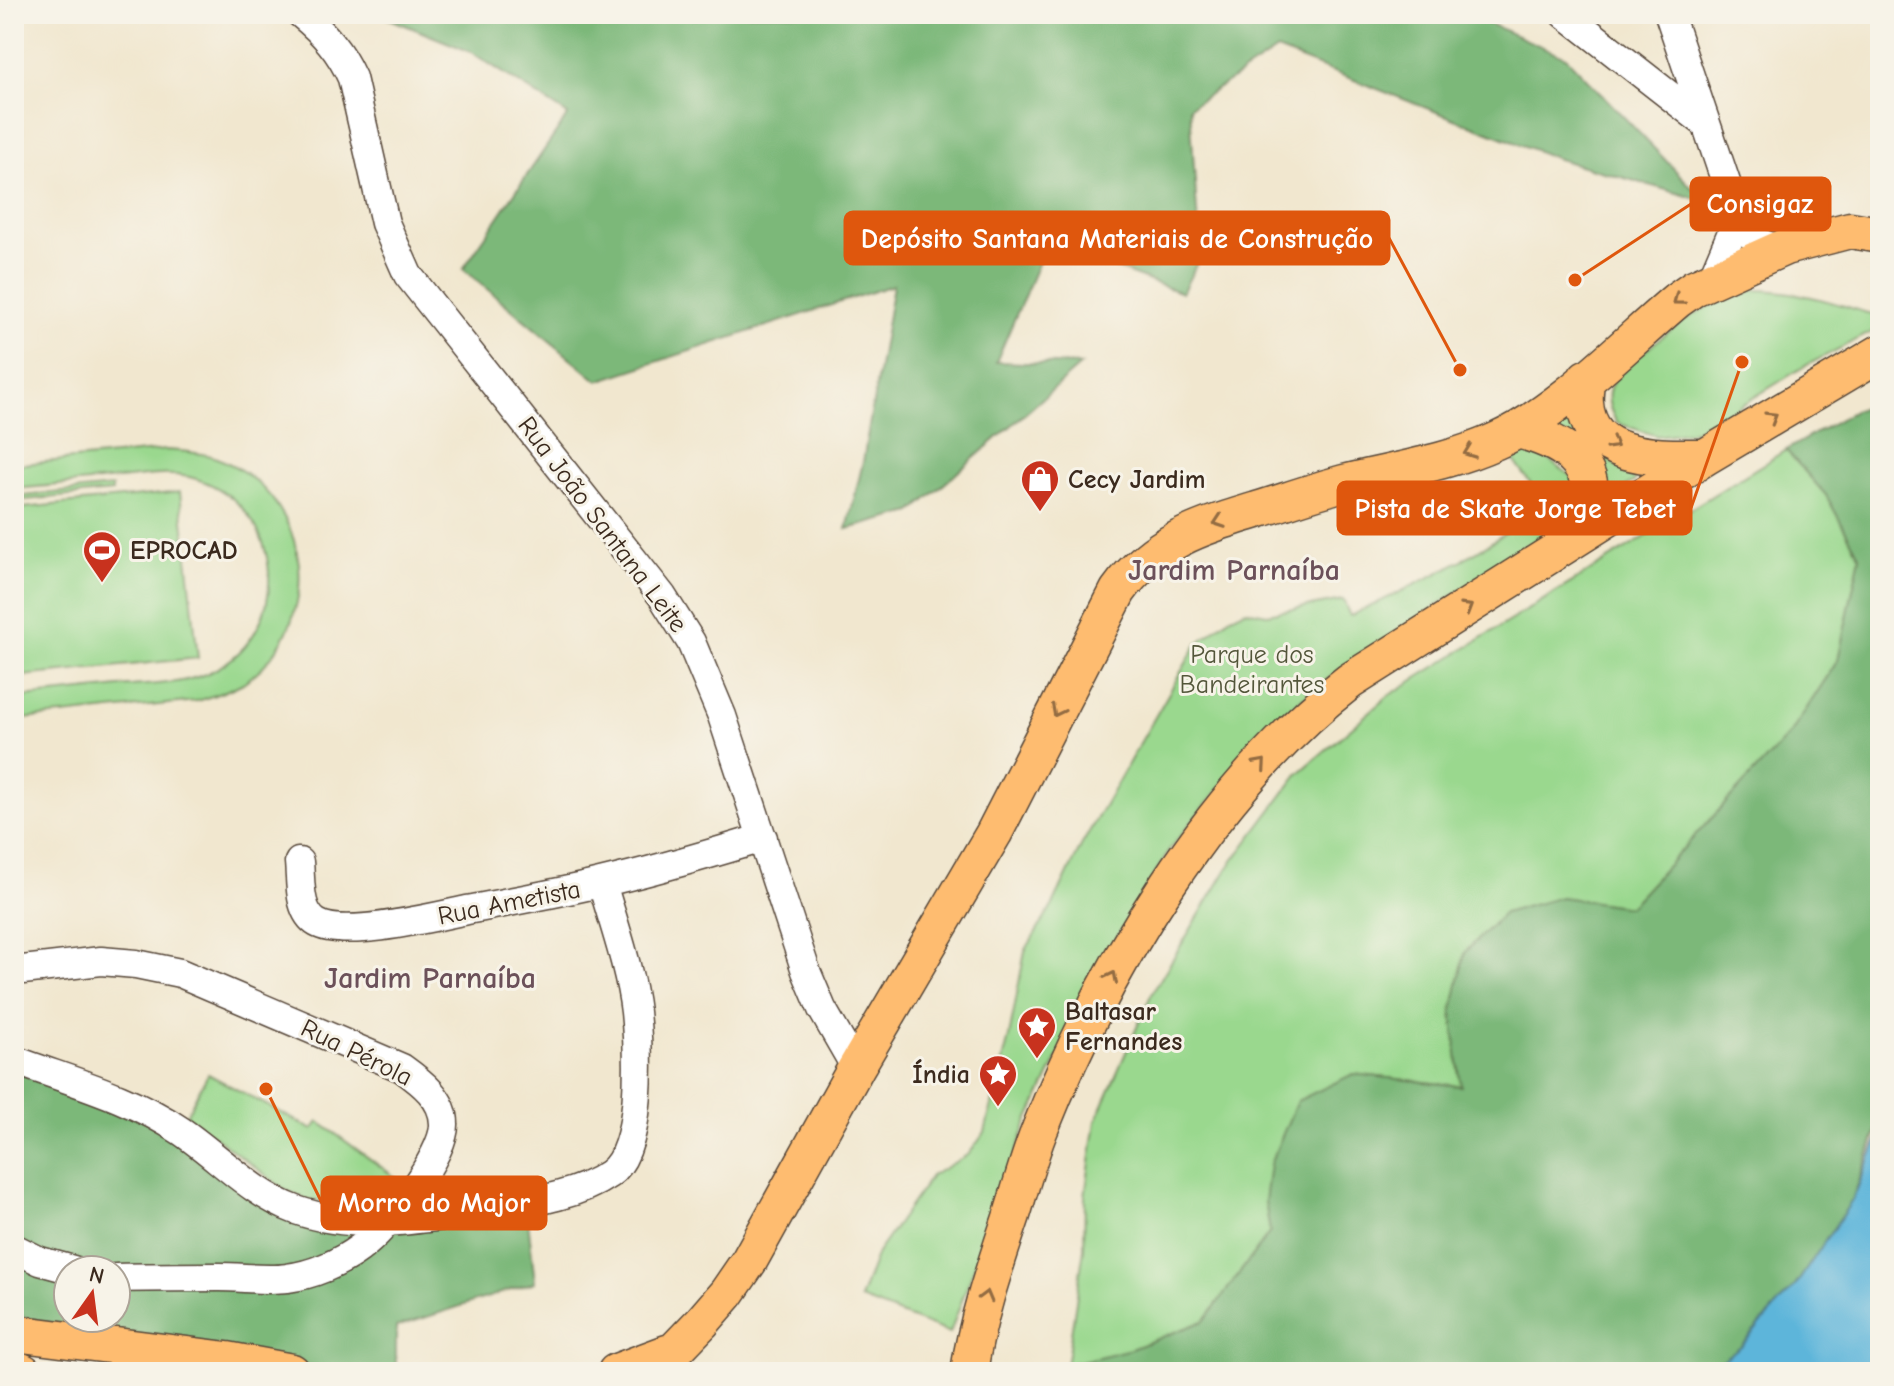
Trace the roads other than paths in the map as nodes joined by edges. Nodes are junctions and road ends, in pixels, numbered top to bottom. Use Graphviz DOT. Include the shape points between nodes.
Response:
graph roads {
  1 [pos="301,14"];
  2 [pos="1565,14"];
  3 [pos="1669,14"];
  4 [pos="1706,124"];
  5 [pos="1738,218"];
  6 [pos="1880,235"];
  7 [pos="1785,247"];
  8 [pos="1712,279"];
  9 [pos="1880,353"];
  10 [pos="1586,378"];
  11 [pos="1518,430"];
  12 [pos="1705,457"];
  13 [pos="1577,537"];
  14 [pos="763,838"];
  15 [pos="299,862"];
  16 [pos="602,883"];
  17 [pos="14,971"];
  18 [pos="14,1060"];
  19 [pos="856,1068"];
  20 [pos="388,1222"];
  21 [pos="14,1248"];
  22 [pos="52,1264"];
  23 [pos="132,1278"];
  24 [pos="14,1333"];
  25 [pos="676,1349"];
  26 [pos="14,1368"];
  27 [pos="23,1372"];
  28 [pos="137,1372"];
  29 [pos="292,1372"];
  30 [pos="616,1372"];
  31 [pos="648,1372"];
  32 [pos="969,1372"];
  1 -- 14 [label="street, Rua João Santana Leite" via="342,56 352,78 385,223 408,275 662,596 691,642 716,701"];
  2 -- 4 [label="street"];
  3 -- 4 [label="street"];
  4 -- 5 [label="street"];
  5 -- 7 [label="street" via="1759,243"];
  5 -- 8 [label="street"];
  6 -- 7 [label="main road" via="1850,230"];
  7 -- 8 [label="main road"];
  8 -- 10 [label="main road, one-way" via="1677,300"];
  12 -- 9 [label="main road, one-way"];
  10 -- 11 [label="main road"];
  10 -- 12 [label="main road, one-way" via="1589,421 1612,446 1648,455"];
  11 -- 13 [label="main road" via="1556,442 1579,462 1589,507"];
  11 -- 19 [label="main road, one-way" via="1427,466 1343,484 1215,523 1180,537 1132,571 994,833"];
  12 -- 13 [label="main road"];
  32 -- 13 [label="main road, one-way" via="988,1288 1040,1129 1128,945 1226,804 1273,750 1350,681"];
  14 -- 16 [label="street, Rua Ametista"];
  14 -- 19 [label="street, Rua João Santana Leite" via="806,971"];
  15 -- 16 [label="street, Rua Ametista" via="308,914 328,927 347,929"];
  16 -- 20 [label="street" via="635,1013 635,1121 623,1162 611,1173 563,1194"];
  17 -- 20 [label="street, Rua Pérola" via="101,961 180,973 402,1068 425,1085 445,1122 435,1158"];
  18 -- 20 [label="street" via="155,1115 277,1202 317,1216"];
  19 -- 25 [label="main road" via="749,1261"];
  20 -- 23 [label="street, Rua Pérola" via="342,1259 288,1278"];
  21 -- 22 [label="street"];
  24 -- 28 [label="main road"];
  24 -- 29 [label="main road"];
  25 -- 30 [label="main road"];
  25 -- 31 [label="main road"];
  26 -- 27 [label="main road"];
}
